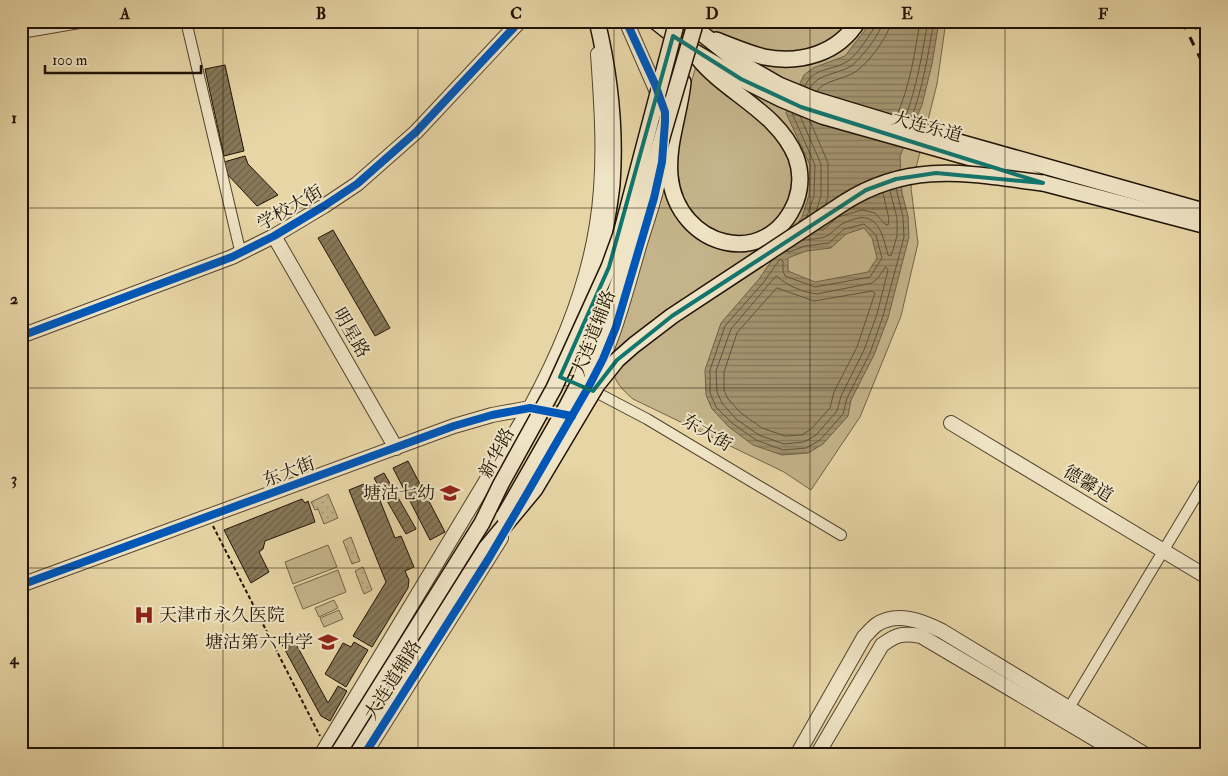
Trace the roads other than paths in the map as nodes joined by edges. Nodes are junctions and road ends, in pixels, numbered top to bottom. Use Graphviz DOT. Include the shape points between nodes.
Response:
graph roads {
  1 [pos="91,21"];
  2 [pos="186,21"];
  3 [pos="520,21"];
  4 [pos="591,21"];
  5 [pos="597,21"];
  6 [pos="626,21"];
  7 [pos="655,21"];
  8 [pos="677,21"];
  9 [pos="686,21"];
  10 [pos="858,21"];
  11 [pos="699,28"];
  12 [pos="21,33"];
  13 [pos="688,57"];
  14 [pos="1043,183"];
  15 [pos="1207,212"];
  16 [pos="1207,226"];
  17 [pos="274,236"];
  18 [pos="244,251"];
  19 [pos="590,309"];
  20 [pos="21,336"];
  21 [pos="549,373"];
  22 [pos="588,388"];
  23 [pos="530,408"];
  24 [pos="572,416"];
  25 [pos="951,423"];
  26 [pos="396,448"];
  27 [pos="1207,478"];
  28 [pos="841,535"];
  29 [pos="486,548"];
  30 [pos="1164,551"];
  31 [pos="1207,577"];
  32 [pos="21,586"];
  33 [pos="1069,708"];
  34 [pos="328,752"];
  35 [pos="354,755"];
  36 [pos="364,755"];
  37 [pos="797,755"];
  38 [pos="817,755"];
  39 [pos="1122,755"];
  40 [pos="1146,755"];
  1 -- 12 [label="street"];
  2 -- 18 [label="street" via="239,246"];
  3 -- 17 [label="street, 学校大街" via="416,132 358,184"];
  4 -- 21 [label="street, 大连道辅路" via="598,52 602,110 598,224 575,311"];
  5 -- 19 [label="main road, bridge" via="611,100 613,162 606,223"];
  6 -- 22 [label="street, 大连道辅路" via="665,112 662,162 616,327"];
  7 -- 13 [label="main road, 大连东道, bridge"];
  8 -- 19 [label="main road, 新华路, bridge" via="618,246"];
  9 -- 11 [label="main road, 大连东道"];
  10 -- 11 [label="main road" via="840,43 826,51 789,59 753,54"];
  11 -- 13 [label="main road, bridge"];
  11 -- 15 [label="main road, 大连东道" via="717,47 742,64 813,99"];
  13 -- 13 [label="main road, bridge" via="772,123 785,138 798,165 800,183 789,215 775,230 748,243 722,242 707,236 689,222 671,183 674,134"];
  13 -- 14 [label="main road, 大连东道, bridge" via="822,116 1010,169"];
  13 -- 29 [label="main road, 新华路, bridge" via="676,86 626,264 598,339 567,406"];
  14 -- 16 [label="main road, 大连东道"];
  14 -- 29 [label="main road, bridge" via="957,173 926,174 886,182 845,202 672,316 617,360 597,385 536,489"];
  17 -- 18 [label="street, 学校大街"];
  17 -- 26 [label="street, 明星路"];
  18 -- 20 [label="street, 学校大街"];
  19 -- 34 [label="main road, 新华路, bridge" via="554,388 482,523"];
  21 -- 22 [label="street, 东大街"];
  21 -- 23 [label="street, 大连道辅路"];
  22 -- 24 [label="street, 大连道辅路"];
  22 -- 28 [label="street, 东大街" via="647,419"];
  23 -- 24 [label="street, 东大街"];
  23 -- 26 [label="street, 东大街" via="464,423"];
  23 -- 34 [label="street, 大连道辅路"];
  24 -- 36 [label="street, 大连道辅路" via="489,558"];
  25 -- 30 [label="street, 德馨道"];
  26 -- 32 [label="street, 东大街"];
  27 -- 30 [label="street"];
  29 -- 35 [label="main road, 新华路"];
  30 -- 31 [label="street, 德馨道"];
  30 -- 33 [label="street"];
  33 -- 37 [label="street" via="924,622 907,618 890,620 877,625 864,636"];
  33 -- 40 [label="street"];
  38 -- 39 [label="street" via="882,645 894,636 906,633 921,636"];
}
